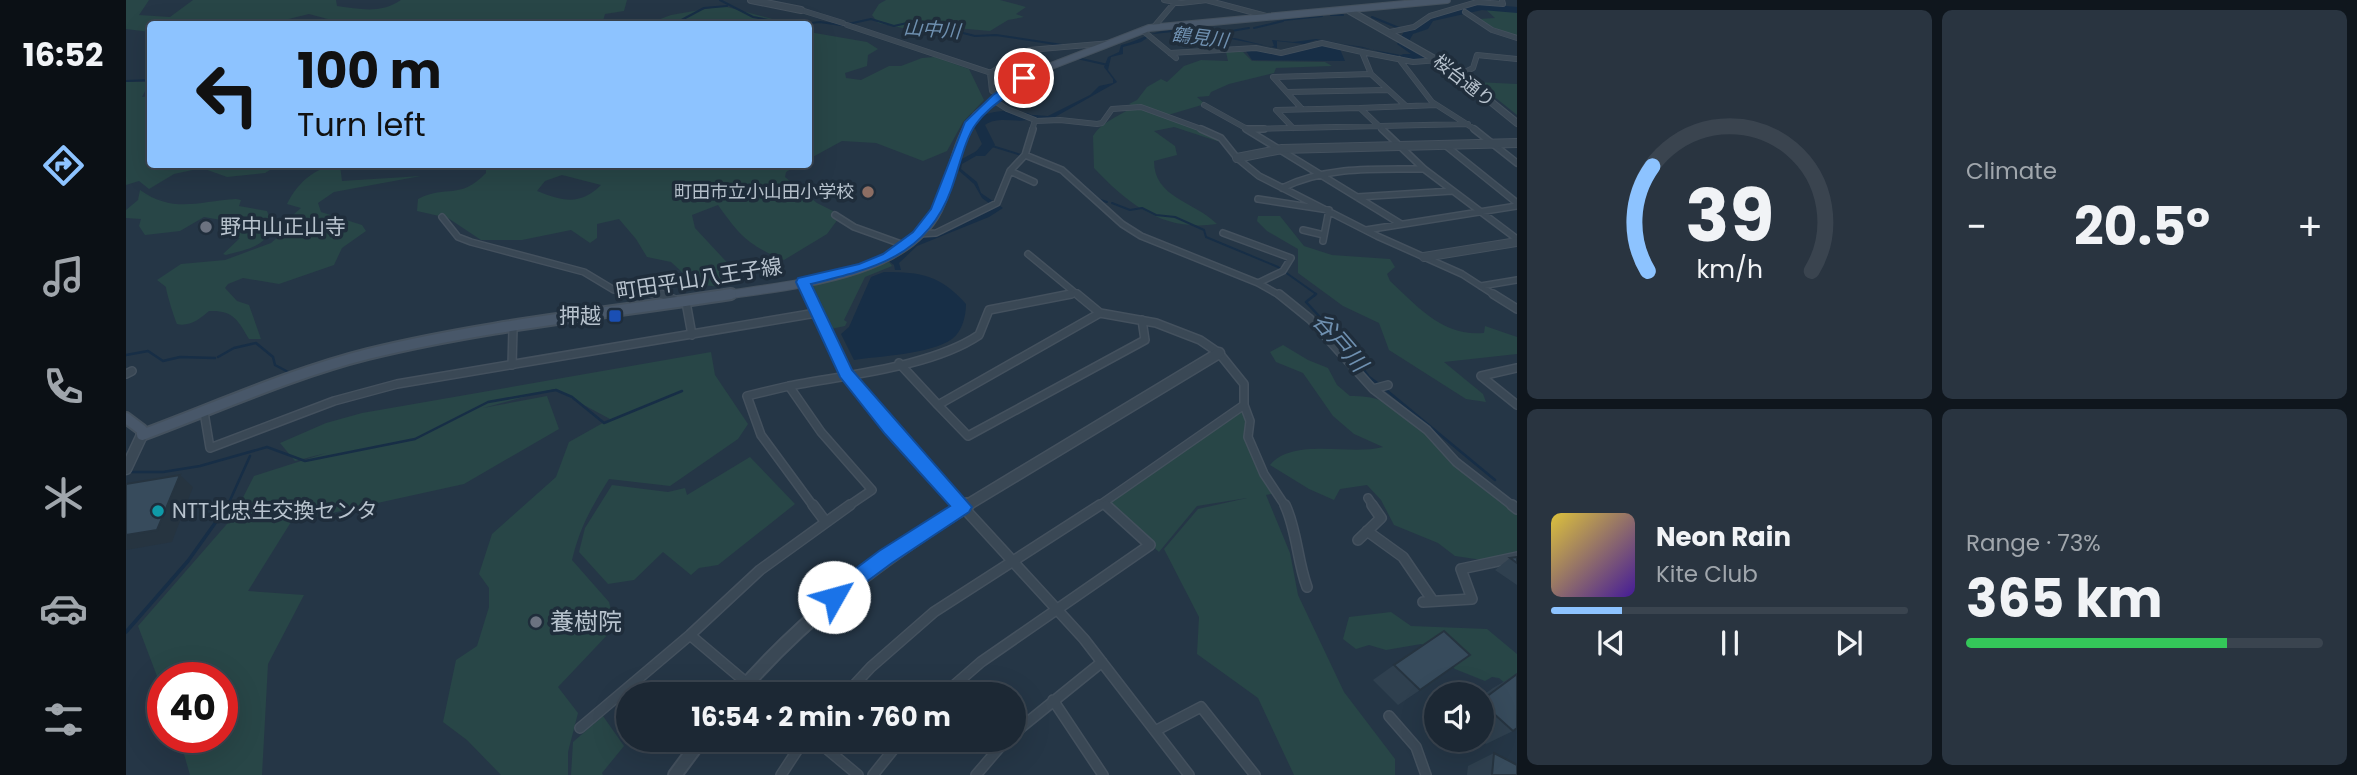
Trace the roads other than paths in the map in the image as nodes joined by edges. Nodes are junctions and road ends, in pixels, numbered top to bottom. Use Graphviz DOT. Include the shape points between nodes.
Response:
graph roads {
  1 [pos="751,0"];
  2 [pos="1164,0"];
  3 [pos="1207,0"];
  4 [pos="1502,0"];
  5 [pos="1444,1"];
  6 [pos="771,2"];
  7 [pos="1175,2"];
  8 [pos="801,10"];
  9 [pos="1461,10"];
  10 [pos="1350,11"];
  11 [pos="1273,18"];
  12 [pos="1153,27"];
  13 [pos="1390,32"];
  14 [pos="1146,34"];
  15 [pos="1517,38"];
  16 [pos="1111,43"];
  17 [pos="1363,52"];
  18 [pos="1170,53"];
  19 [pos="1176,58"];
  20 [pos="1399,59"];
  21 [pos="1517,59"];
  22 [pos="1439,60"];
  23 [pos="990,73"];
  24 [pos="1371,74"];
  25 [pos="1459,75"];
  26 [pos="1018,82"];
  27 [pos="1389,90"];
  28 [pos="1287,92"];
  29 [pos="996,97"];
  30 [pos="1204,105"];
  31 [pos="1406,106"];
  32 [pos="1437,106"];
  33 [pos="1360,108"];
  34 [pos="1302,109"];
  35 [pos="1035,120"];
  36 [pos="1517,123"];
  37 [pos="1468,124"];
  38 [pos="1379,126"];
  39 [pos="1293,128"];
  40 [pos="1248,129"];
  41 [pos="1517,143"];
  42 [pos="1492,144"];
  43 [pos="1445,145"];
  44 [pos="1400,146"];
  45 [pos="1282,149"];
  46 [pos="1025,155"];
  47 [pos="1237,158"];
  48 [pos="1517,163"];
  49 [pos="1424,169"];
  50 [pos="1010,171"];
  51 [pos="1320,173"];
  52 [pos="1034,182"];
  53 [pos="1282,188"];
  54 [pos="1452,191"];
  55 [pos="1357,197"];
  56 [pos="1258,199"];
  57 [pos="1517,204"];
  58 [pos="1329,210"];
  59 [pos="1480,212"];
  60 [pos="835,215"];
  61 [pos="442,217"];
  62 [pos="1401,224"];
  63 [pos="1303,230"];
  64 [pos="1366,230"];
  65 [pos="1223,233"];
  66 [pos="918,234"];
  67 [pos="1517,240"];
  68 [pos="904,245"];
  69 [pos="1028,254"];
  70 [pos="1424,257"];
  71 [pos="1517,280"];
  72 [pos="803,282"];
  73 [pos="1258,283"];
  74 [pos="1481,286"];
  75 [pos="1076,293"];
  76 [pos="683,302"];
  77 [pos="1517,309"];
  78 [pos="817,313"];
  79 [pos="1100,313"];
  80 [pos="1142,320"];
  81 [pos="513,329"];
  82 [pos="692,335"];
  83 [pos="1219,353"];
  84 [pos="899,363"];
  85 [pos="512,365"];
  86 [pos="1517,368"];
  87 [pos="845,373"];
  88 [pos="1388,385"];
  89 [pos="789,386"];
  90 [pos="1375,388"];
  91 [pos="938,405"];
  92 [pos="1244,405"];
  93 [pos="1517,405"];
  94 [pos="204,412"];
  95 [pos="126,418"];
  96 [pos="142,435"];
  97 [pos="126,469"];
  98 [pos="1368,498"];
  99 [pos="1104,503"];
  100 [pos="963,507"];
  101 [pos="1517,509"];
  102 [pos="825,521"];
  103 [pos="1367,531"];
  104 [pos="1358,540"];
  105 [pos="1517,557"];
  106 [pos="1012,561"];
  107 [pos="1307,587"];
  108 [pos="1056,608"];
  109 [pos="690,635"];
  110 [pos="1102,662"];
  111 [pos="747,682"];
  112 [pos="857,682"];
  113 [pos="958,682"];
  114 [pos="1053,701"];
  115 [pos="1389,716"];
  116 [pos="1026,723"];
  117 [pos="580,728"];
  118 [pos="1155,731"];
  119 [pos="692,752"];
  120 [pos="796,752"];
  121 [pos="830,752"];
  122 [pos="891,752"];
  123 [pos="996,752"];
  124 [pos="675,775"];
  125 [pos="781,775"];
  126 [pos="858,775"];
  127 [pos="873,775"];
  128 [pos="976,775"];
  129 [pos="1103,775"];
  130 [pos="1189,775"];
  131 [pos="1255,775"];
  132 [pos="1426,775"];
  1 -- 6 [label="street"];
  2 -- 7 [label="street"];
  3 -- 7 [label="street"];
  3 -- 11 [label="street"];
  4 -- 9 [label="street" via="1503,4 1477,2"];
  5 -- 9 [label="street"];
  5 -- 10 [label="main road, 町田平山八王子線"];
  6 -- 8 [label="street"];
  7 -- 12 [label="street"];
  8 -- 23 [label="street"];
  9 -- 13 [label="street"];
  9 -- 15 [label="street" via="1492,30"];
  10 -- 11 [label="main road, 町田平山八王子線"];
  10 -- 13 [label="street"];
  11 -- 12 [label="main road, 町田平山八王子線"];
  12 -- 14 [label="main road, 町田平山八王子線"];
  13 -- 22 [label="street, 桜台通り"];
  14 -- 16 [label="main road, 町田平山八王子線"];
  14 -- 18 [label="street"];
  16 -- 23 [label="street" via="1029,50"];
  16 -- 26 [label="main road, 町田平山八王子線"];
  17 -- 18 [label="street" via="1322,43 1281,53 1256,48"];
  17 -- 20 [label="street"];
  17 -- 24 [label="street"];
  18 -- 19 [label="street"];
  20 -- 22 [label="street"];
  20 -- 32 [label="street"];
  21 -- 25 [label="street" via="1477,55 1473,68"];
  22 -- 25 [label="street, 桜台通り"];
  23 -- 26 [label="street"];
  23 -- 29 [label="street"];
  24 -- 27 [label="street"];
  24 -- 28 [label="street" via="1273,76"];
  25 -- 36 [label="street, 桜台通り"];
  26 -- 29 [label="main road, 町田平山八王子線"];
  27 -- 28 [label="street"];
  27 -- 31 [label="street"];
  28 -- 34 [label="street"];
  29 -- 35 [label="street" via="1007,109"];
  29 -- 66 [label="main road, 町田平山八王子線" via="965,132 937,209"];
  30 -- 40 [label="street"];
  31 -- 32 [label="street"];
  31 -- 33 [label="street"];
  32 -- 37 [label="street"];
  33 -- 34 [label="street"];
  33 -- 38 [label="street"];
  34 -- 39 [label="street" via="1276,110"];
  35 -- 46 [label="street"];
  35 -- 47 [label="street" via="1097,124 1112,109 1141,107 1221,138"];
  37 -- 38 [label="street"];
  37 -- 42 [label="street"];
  38 -- 39 [label="street"];
  38 -- 44 [label="street"];
  39 -- 40 [label="street"];
  40 -- 45 [label="street"];
  41 -- 42 [label="street"];
  42 -- 43 [label="street"];
  42 -- 48 [label="street"];
  43 -- 44 [label="street"];
  43 -- 57 [label="street"];
  44 -- 45 [label="street"];
  44 -- 49 [label="street"];
  45 -- 47 [label="street"];
  45 -- 51 [label="street"];
  46 -- 50 [label="street"];
  46 -- 73 [label="street" via="1062,170 1141,236"];
  47 -- 53 [label="street"];
  49 -- 51 [label="street"];
  49 -- 54 [label="street"];
  50 -- 52 [label="street"];
  50 -- 66 [label="street" via="994,205 936,233"];
  51 -- 53 [label="street"];
  51 -- 55 [label="street"];
  53 -- 58 [label="street"];
  54 -- 55 [label="street"];
  54 -- 59 [label="street"];
  55 -- 62 [label="street"];
  56 -- 58 [label="street"];
  57 -- 59 [label="street"];
  58 -- 63 [label="street" via="1324,238"];
  58 -- 64 [label="street"];
  59 -- 62 [label="street"];
  59 -- 67 [label="street"];
  60 -- 68 [label="street"];
  61 -- 76 [label="street" via="458,237 471,242 584,272 610,289 661,292"];
  62 -- 64 [label="street"];
  64 -- 70 [label="street"];
  65 -- 73 [label="street" via="1291,258 1284,269"];
  66 -- 68 [label="main road, 町田平山八王子線"];
  67 -- 70 [label="street"];
  68 -- 72 [label="main road, 町田平山八王子線" via="863,267"];
  69 -- 75 [label="street"];
  70 -- 74 [label="street"];
  71 -- 74 [label="street"];
  72 -- 76 [label="main road, 町田平山八王子線"];
  72 -- 78 [label="street"];
  73 -- 90 [label="street" via="1310,319"];
  74 -- 77 [label="street"];
  75 -- 79 [label="street"];
  75 -- 84 [label="street" via="989,310 980,334 964,347"];
  76 -- 81 [label="main road, 町田平山八王子線"];
  76 -- 82 [label="street"];
  78 -- 82 [label="street"];
  78 -- 87 [label="street"];
  79 -- 80 [label="street"];
  79 -- 91 [label="street"];
  80 -- 83 [label="street" via="1184,333"];
  80 -- 91 [label="street" via="1145,340 968,436"];
  81 -- 85 [label="street"];
  81 -- 94 [label="main road, 町田平山八王子線" via="353,358"];
  82 -- 85 [label="street"];
  83 -- 92 [label="street" via="1244,384"];
  83 -- 100 [label="street"];
  84 -- 87 [label="street"];
  84 -- 91 [label="street"];
  85 -- 94 [label="street" via="359,393 210,448"];
  86 -- 93 [label="street" via="1481,376"];
  87 -- 89 [label="street"];
  87 -- 100 [label="street"];
  88 -- 90 [label="street"];
  89 -- 102 [label="street" via="821,432 872,490"];
  89 -- 102 [label="street" via="747,396 761,435"];
  90 -- 101 [label="street" via="1427,430 1456,462"];
  92 -- 99 [label="street"];
  92 -- 107 [label="street" via="1250,421 1248,437 1292,523"];
  94 -- 96 [label="main road, 町田平山八王子線"];
  95 -- 96 [label="main road"];
  96 -- 97 [label="street"];
  98 -- 103 [label="street" via="1381,518"];
  99 -- 106 [label="street"];
  99 -- 108 [label="street" via="1150,545"];
  100 -- 106 [label="street"];
  100 -- 111 [label="street" via="885,557 834,597"];
  102 -- 109 [label="street" via="760,570"];
  103 -- 104 [label="street"];
  103 -- 105 [label="street" via="1403,557 1428,601 1472,599 1461,569"];
  106 -- 108 [label="street"];
  106 -- 112 [label="street" via="934,612"];
  108 -- 110 [label="street"];
  108 -- 113 [label="street"];
  109 -- 111 [label="street"];
  109 -- 117 [label="street"];
  110 -- 114 [label="street"];
  110 -- 118 [label="street"];
  114 -- 116 [label="street"];
  114 -- 129 [label="street"];
  115 -- 132 [label="street" via="1416,747"];
  118 -- 130 [label="street"];
  118 -- 131 [label="street" via="1201,707"];
  119 -- 124 [label="street"];
  120 -- 125 [label="street"];
  121 -- 126 [label="street"];
  122 -- 127 [label="street"];
  123 -- 128 [label="street"];
}
